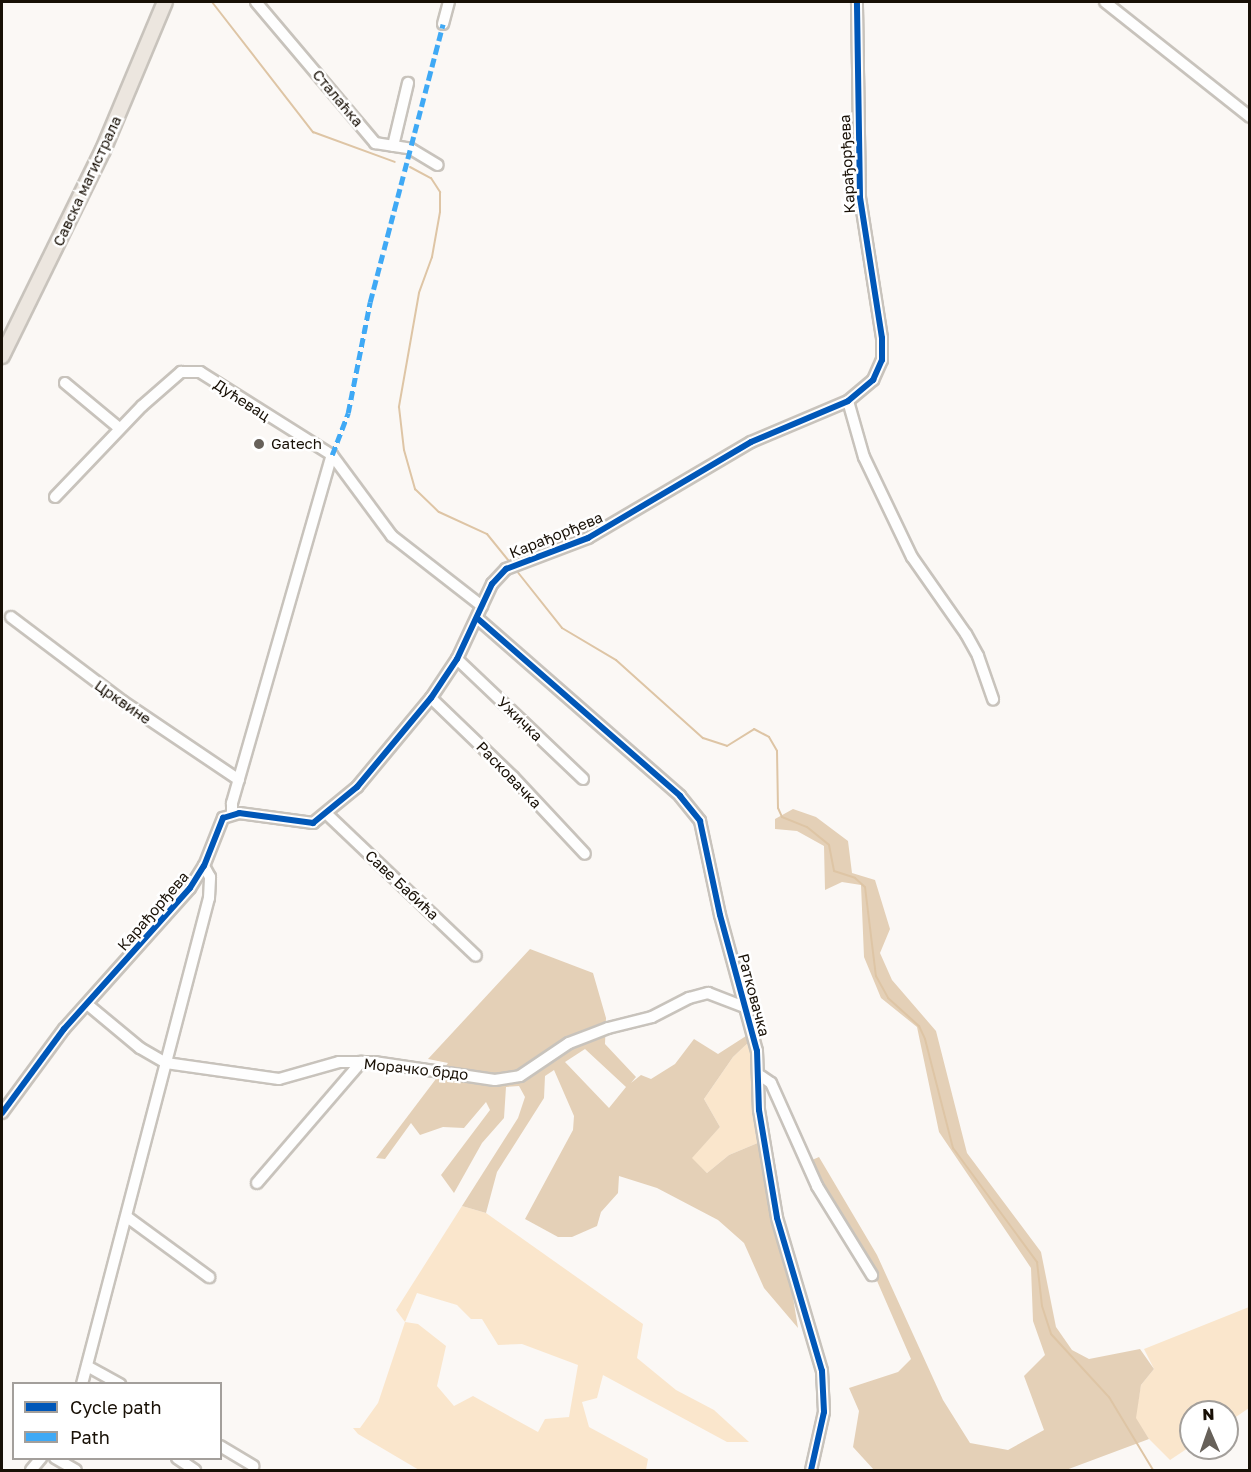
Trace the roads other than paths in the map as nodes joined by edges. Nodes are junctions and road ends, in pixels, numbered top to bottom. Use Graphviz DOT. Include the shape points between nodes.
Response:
graph roads {
  1 [pos="165,2"];
  2 [pos="256,2"];
  3 [pos="448,2"];
  4 [pos="858,2"];
  5 [pos="1105,2"];
  6 [pos="442,24"];
  7 [pos="408,83"];
  8 [pos="1250,117"];
  9 [pos="393,146"];
  10 [pos="438,165"];
  11 [pos="2,356"];
  12 [pos="65,383"];
  13 [pos="848,401"];
  14 [pos="118,427"];
  15 [pos="332,455"];
  16 [pos="55,497"];
  17 [pos="482,606"];
  18 [pos="11,617"];
  19 [pos="477,618"];
  20 [pos="457,659"];
  21 [pos="431,698"];
  22 [pos="993,699"];
  23 [pos="583,779"];
  24 [pos="239,780"];
  25 [pos="232,814"];
  26 [pos="328,815"];
  27 [pos="585,854"];
  28 [pos="204,866"];
  29 [pos="476,956"];
  30 [pos="87,1004"];
  31 [pos="745,1007"];
  32 [pos="360,1062"];
  33 [pos="166,1063"];
  34 [pos="761,1076"];
  35 [pos="2,1111"];
  36 [pos="257,1183"];
  37 [pos="127,1217"];
  38 [pos="872,1275"];
  39 [pos="209,1277"];
  40 [pos="87,1366"];
  41 [pos="82,1382"];
  42 [pos="118,1382"];
  43 [pos="222,1447"];
  44 [pos="58,1460"];
  45 [pos="180,1460"];
  46 [pos="253,1466"];
  47 [pos="76,1470"];
  48 [pos="195,1470"];
  49 [pos="811,1470"];
  1 -- 11 [label="main road, Савска магистрала" via="103,150"];
  2 -- 9 [label="street, Сталаћка" via="375,143"];
  3 -- 6 [label="street"];
  4 -- 13 [label="street, Карађорђева" via="860,197 882,360 873,380"];
  5 -- 8 [label="street"];
  7 -- 9 [label="street"];
  9 -- 10 [label="street, Сталаћка" via="411,149"];
  12 -- 14 [label="street"];
  13 -- 17 [label="street, Карађорђева" via="751,442 588,538 514,563 492,584"];
  13 -- 22 [label="street" via="864,457 912,557 970,641"];
  14 -- 15 [label="street, Дућевац" via="181,372 190,370 200,372"];
  14 -- 16 [label="street, Дућевац"];
  15 -- 17 [label="street, Дућевац" via="392,536"];
  15 -- 24 [label="street"];
  17 -- 19 [label="street, Карађорђева"];
  18 -- 24 [label="street, Црквине" via="114,696"];
  19 -- 20 [label="street, Карађорђева"];
  19 -- 31 [label="street, Ратковачка" via="693,809 706,840 720,915"];
  20 -- 21 [label="street, Карађорђева"];
  20 -- 23 [label="street, Ужичка"];
  21 -- 26 [label="street, Карађорђева" via="357,788"];
  21 -- 27 [label="street, Расковачка"];
  24 -- 25 [label="street"];
  25 -- 26 [label="street, Карађорђева" via="303,824"];
  25 -- 28 [label="street, Карађорђева" via="216,828"];
  26 -- 29 [label="street, Саве Бабића"];
  28 -- 30 [label="street, Карађорђева" via="171,911"];
  28 -- 33 [label="street" via="210,877 209,898"];
  30 -- 33 [label="street, Морачко брдо" via="140,1048"];
  30 -- 35 [label="street, Карађорђева"];
  31 -- 32 [label="street, Морачко брдо" via="708,993 689,998 652,1017 608,1028 569,1044 520,1076 495,1080"];
  31 -- 34 [label="street, Ратковачка"];
  32 -- 33 [label="street, Морачко брдо" via="339,1062 279,1079"];
  32 -- 36 [label="street"];
  33 -- 37 [label="street"];
  34 -- 38 [label="street" via="771,1083 817,1186"];
  34 -- 49 [label="street, Ратковачка" via="759,1110 777,1218 822,1371 824,1412"];
  37 -- 39 [label="street"];
  37 -- 40 [label="street"];
  40 -- 41 [label="street"];
  40 -- 42 [label="street"];
  43 -- 46 [label="street"];
  44 -- 47 [label="street"];
  45 -- 48 [label="street"];
}
